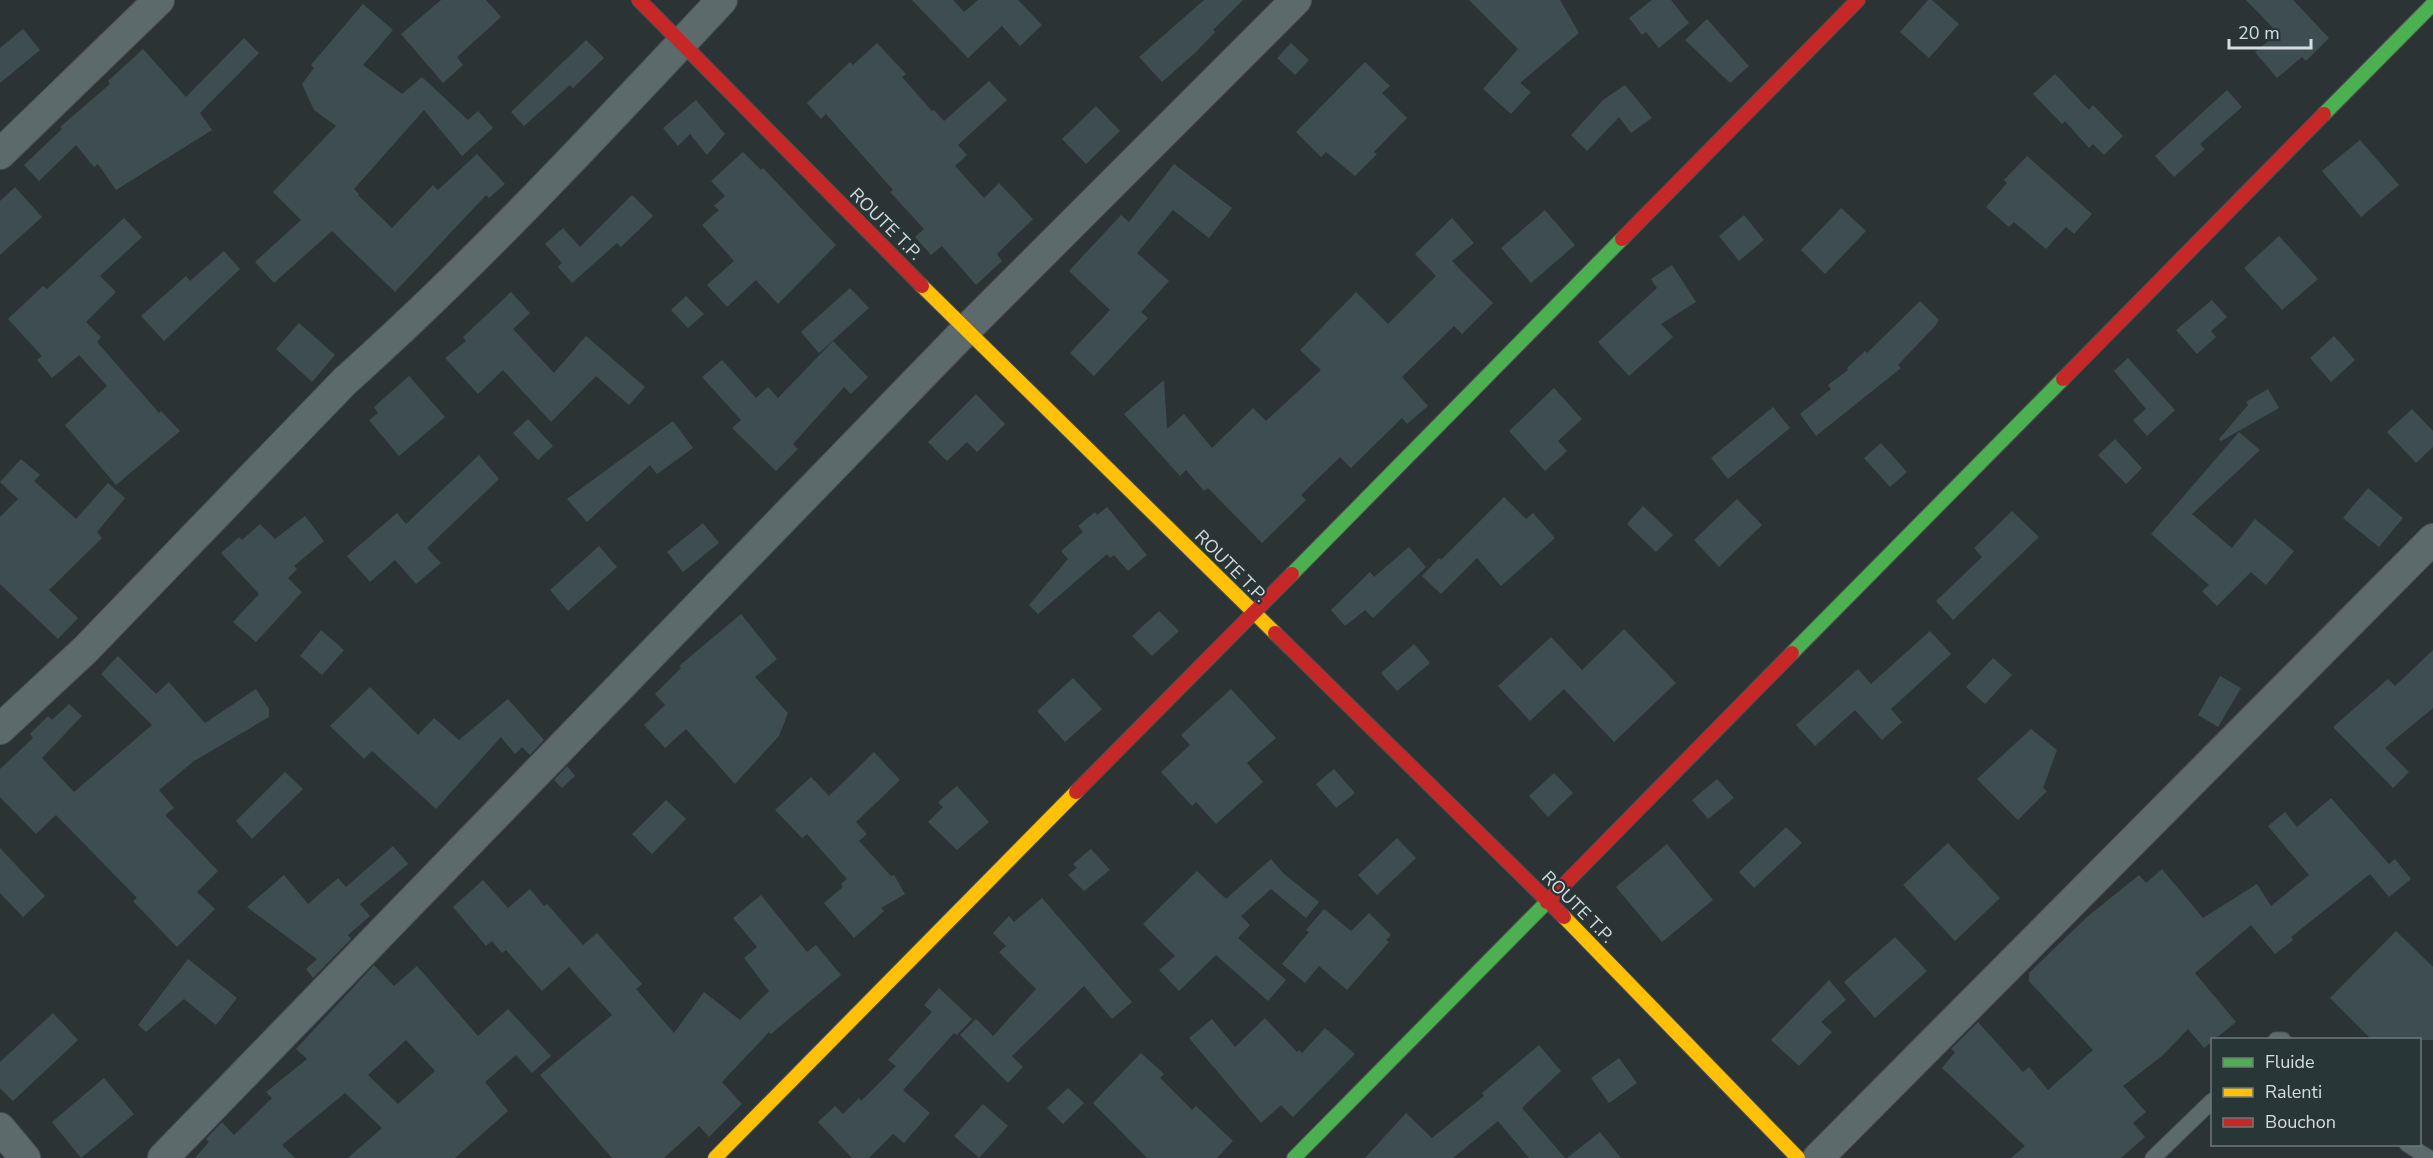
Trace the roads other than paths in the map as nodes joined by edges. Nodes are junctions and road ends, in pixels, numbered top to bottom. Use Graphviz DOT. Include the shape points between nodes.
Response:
graph roads {
  1 [pos="159,0"];
  2 [pos="639,0"];
  3 [pos="722,0"];
  4 [pos="1296,0"];
  5 [pos="1858,0"];
  6 [pos="2433,4"];
  7 [pos="682,43"];
  8 [pos="0,154"];
  9 [pos="966,330"];
  10 [pos="2433,539"];
  11 [pos="1253,613"];
  12 [pos="0,729"];
  13 [pos="1548,901"];
  14 [pos="2211,1102"];
  15 [pos="0,1128"];
  16 [pos="2410,1146"];
  17 [pos="25,1158"];
  18 [pos="163,1158"];
  19 [pos="715,1158"];
  20 [pos="1294,1158"];
  21 [pos="1798,1158"];
  22 [pos="1818,1158"];
  23 [pos="2153,1158"];
  24 [pos="2429,1158"];
  1 -- 8 [label="street"];
  2 -- 7 [label="street, ROUTE T.P."];
  3 -- 7 [label="street"];
  4 -- 9 [label="street"];
  5 -- 11 [label="street"];
  6 -- 13 [label="street"];
  7 -- 9 [label="street, ROUTE T.P."];
  7 -- 12 [label="street" via="527,204 345,381 85,650"];
  9 -- 11 [label="street, ROUTE T.P."];
  9 -- 18 [label="street"];
  10 -- 22 [label="street"];
  11 -- 13 [label="street, ROUTE T.P."];
  11 -- 19 [label="street"];
  13 -- 20 [label="street"];
  13 -- 21 [label="street, ROUTE T.P."];
  14 -- 23 [label="lane"];
  15 -- 17 [label="street"];
  16 -- 24 [label="lane"];
}
